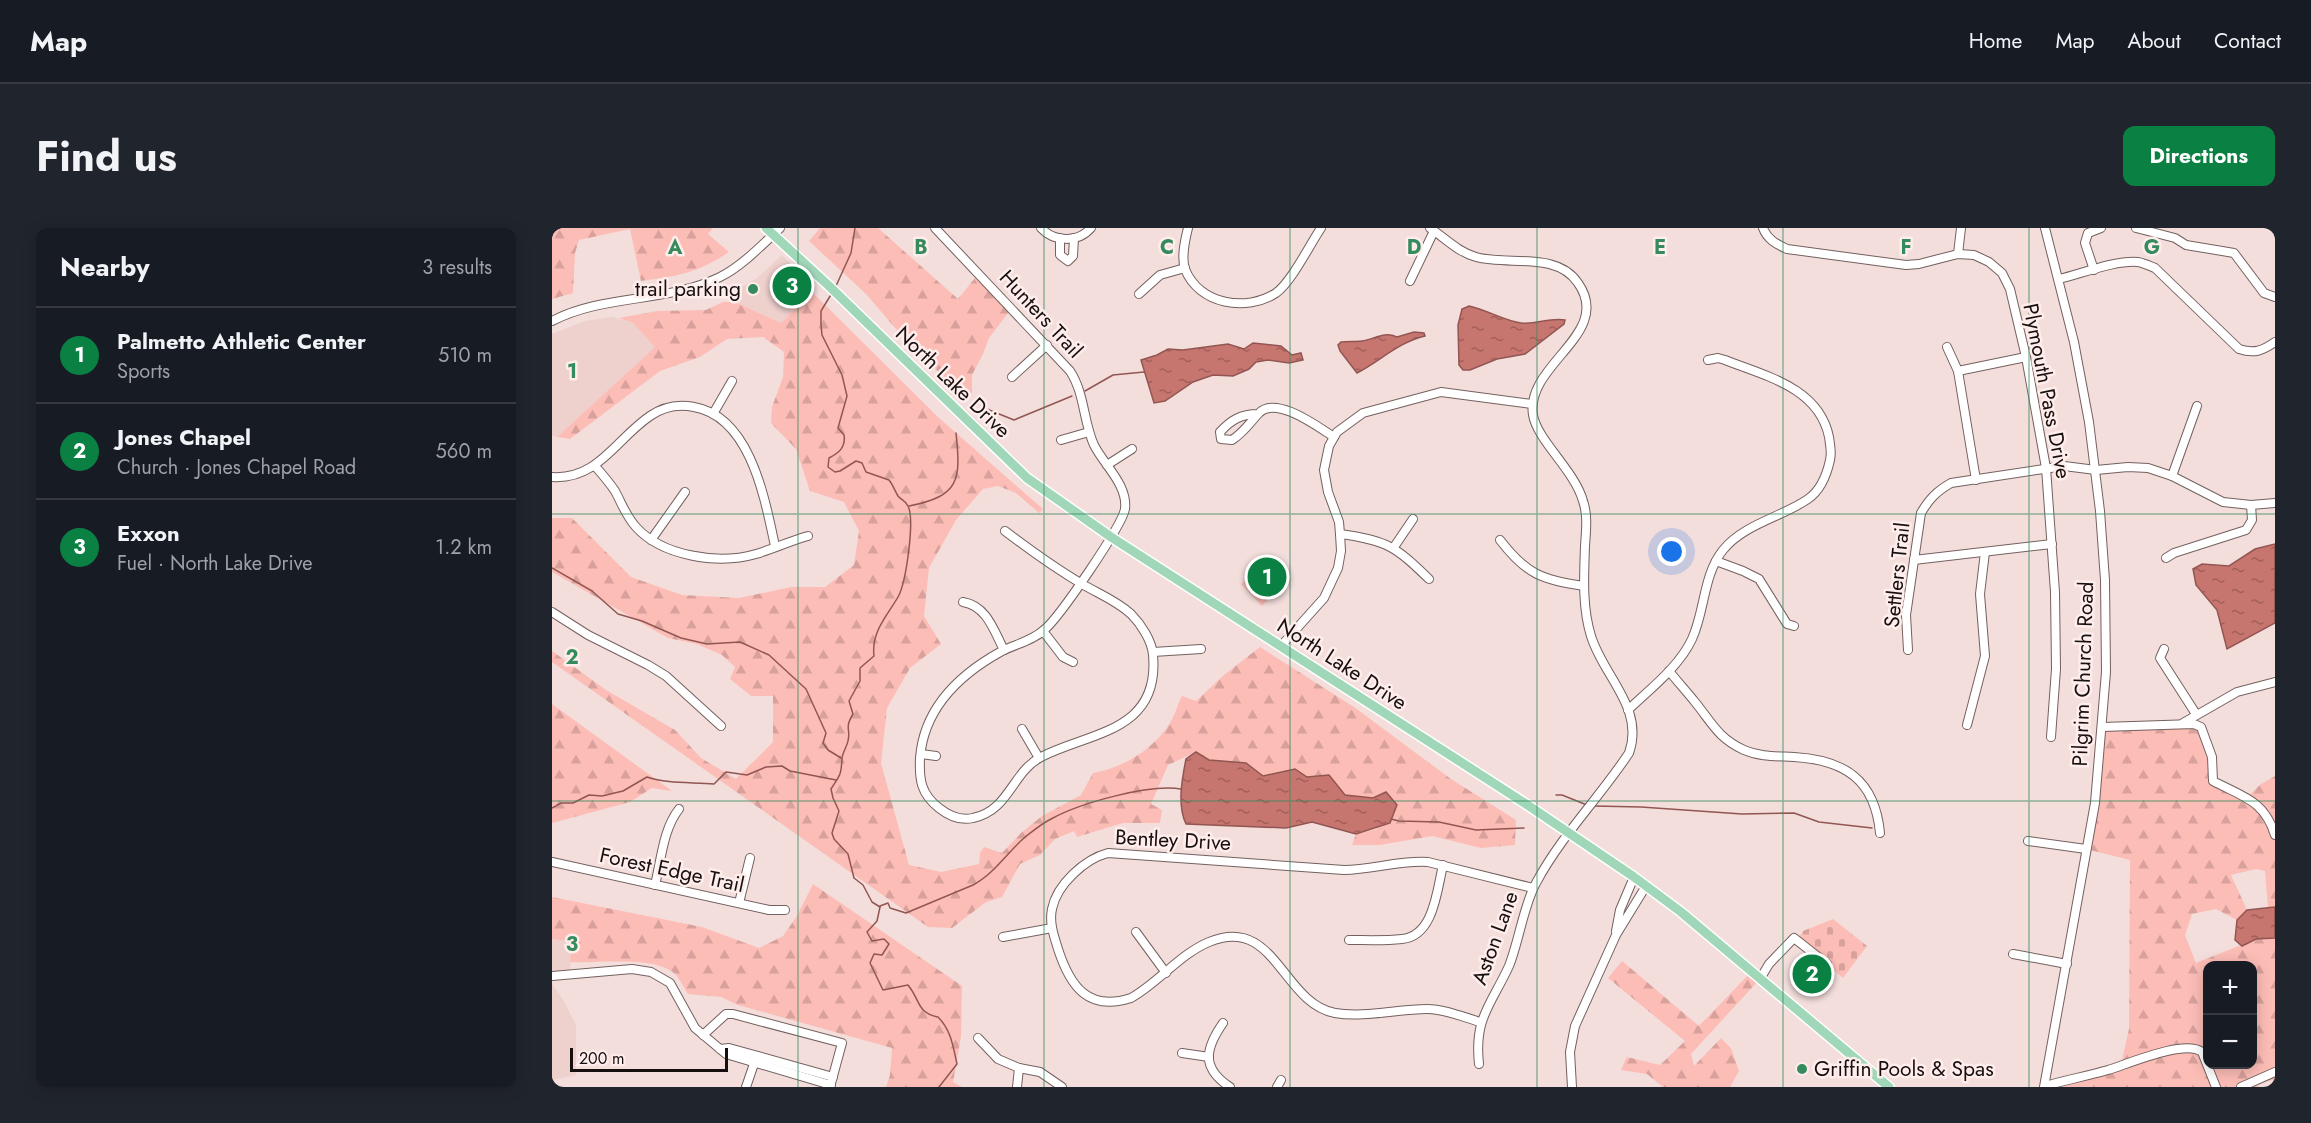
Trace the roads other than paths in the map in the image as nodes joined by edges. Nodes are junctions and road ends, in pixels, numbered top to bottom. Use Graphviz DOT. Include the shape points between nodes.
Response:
graph roads {
  1 [pos="935,228"];
  2 [pos="1041,228"];
  3 [pos="1091,228"];
  4 [pos="1188,228"];
  5 [pos="1320,228"];
  6 [pos="1762,228"];
  7 [pos="1961,228"];
  8 [pos="2045,228"];
  9 [pos="2101,228"];
  10 [pos="2136,228"];
  11 [pos="1432,229"];
  12 [pos="773,230"];
  13 [pos="1060,238"];
  14 [pos="1074,238"];
  15 [pos="1958,254"];
  16 [pos="1185,268"];
  17 [pos="2094,270"];
  18 [pos="2060,279"];
  19 [pos="1410,281"];
  20 [pos="1139,294"];
  21 [pos="2275,297"];
  22 [pos="552,321"];
  23 [pos="2275,342"];
  24 [pos="1047,345"];
  25 [pos="1947,347"];
  26 [pos="2026,357"];
  27 [pos="1708,360"];
  28 [pos="1958,371"];
  29 [pos="1012,377"];
  30 [pos="732,381"];
  31 [pos="1532,404"];
  32 [pos="2197,406"];
  33 [pos="713,414"];
  34 [pos="1258,414"];
  35 [pos="1089,432"];
  36 [pos="1334,437"];
  37 [pos="1061,440"];
  38 [pos="1132,449"];
  39 [pos="1107,465"];
  40 [pos="595,466"];
  41 [pos="2046,468"];
  42 [pos="2096,470"];
  43 [pos="2172,476"];
  44 [pos="552,477"];
  45 [pos="1976,480"];
  46 [pos="685,492"];
  47 [pos="2275,503"];
  48 [pos="2251,505"];
  49 [pos="1413,519"];
  50 [pos="1005,531"];
  51 [pos="1340,534"];
  52 [pos="808,536"];
  53 [pos="1110,537"];
  54 [pos="651,540"];
  55 [pos="1500,540"];
  56 [pos="2052,544"];
  57 [pos="775,546"];
  58 [pos="1394,547"];
  59 [pos="1985,552"];
  60 [pos="2166,558"];
  61 [pos="1914,560"];
  62 [pos="1716,561"];
  63 [pos="1429,579"];
  64 [pos="1081,583"];
  65 [pos="1584,586"];
  66 [pos="963,602"];
  67 [pos="552,612"];
  68 [pos="1794,626"];
  69 [pos="1043,632"];
  70 [pos="1281,646"];
  71 [pos="1201,649"];
  72 [pos="2164,649"];
  73 [pos="1004,650"];
  74 [pos="1908,650"];
  75 [pos="1153,652"];
  76 [pos="1073,662"];
  77 [pos="1668,671"];
  78 [pos="2275,682"];
  79 [pos="1628,710"];
  80 [pos="2196,714"];
  81 [pos="2182,724"];
  82 [pos="1967,725"];
  83 [pos="721,726"];
  84 [pos="2102,727"];
  85 [pos="1022,729"];
  86 [pos="2051,737"];
  87 [pos="921,754"];
  88 [pos="936,756"];
  89 [pos="1039,758"];
  90 [pos="679,809"];
  91 [pos="1570,833"];
  92 [pos="1880,833"];
  93 [pos="2275,835"];
  94 [pos="2028,841"];
  95 [pos="2086,849"];
  96 [pos="750,858"];
  97 [pos="552,862"];
  98 [pos="1443,865"];
  99 [pos="1634,877"];
  100 [pos="655,885"];
  101 [pos="1646,886"];
  102 [pos="1533,888"];
  103 [pos="739,903"];
  104 [pos="785,910"];
  105 [pos="1052,928"];
  106 [pos="1136,932"];
  107 [pos="1616,935"];
  108 [pos="1003,937"];
  109 [pos="1349,940"];
  110 [pos="2013,954"];
  111 [pos="1827,964"];
  112 [pos="2067,964"];
  113 [pos="1166,973"];
  114 [pos="552,976"];
  115 [pos="1760,979"];
  116 [pos="1480,1022"];
  117 [pos="1223,1023"];
  118 [pos="703,1035"];
  119 [pos="978,1038"];
  120 [pos="1182,1053"];
  121 [pos="1209,1057"];
  122 [pos="755,1060"];
  123 [pos="1479,1064"];
  124 [pos="1019,1068"];
  125 [pos="2275,1072"];
  126 [pos="832,1083"];
  127 [pos="2044,1086"];
  128 [pos="746,1087"];
  129 [pos="1017,1087"];
  130 [pos="1062,1087"];
  131 [pos="1230,1087"];
  132 [pos="1572,1087"];
  133 [pos="1889,1087"];
  134 [pos="2216,1087"];
  135 [pos="2241,1087"];
  1 -- 24 [label="street, Hunters Trail"];
  2 -- 13 [label="street"];
  3 -- 14 [label="street"];
  4 -- 16 [label="street"];
  5 -- 16 [label="street" via="1283,286 1262,300 1238,303 1214,299 1196,286"];
  6 -- 15 [label="street, Plymouth Pass Drive" via="1775,244 1787,249 1906,265"];
  7 -- 15 [label="street"];
  8 -- 18 [label="street, Pilgrim Church Road"];
  9 -- 17 [label="street" via="2088,233 2085,243"];
  10 -- 21 [label="street" via="2175,238 2186,245 2234,253 2264,293"];
  11 -- 19 [label="street"];
  11 -- 31 [label="street" via="1473,256 1559,266 1582,289 1587,306 1584,322 1569,347 1546,372"];
  12 -- 22 [label="street" via="733,269 707,282 575,310"];
  12 -- 53 [label="main road, North Lake Drive" via="1027,478"];
  13 -- 14 [label="street"];
  13 -- 14 [label="street" via="1060,255 1068,261 1073,256"];
  15 -- 26 [label="street, Plymouth Pass Drive" via="1974,255 2001,273 2010,289"];
  16 -- 20 [label="street" via="1160,275"];
  17 -- 18 [label="street"];
  17 -- 23 [label="street" via="2143,263 2155,268 2239,349 2252,354"];
  18 -- 42 [label="street, Pilgrim Church Road" via="2079,362"];
  24 -- 29 [label="street"];
  24 -- 35 [label="street, Hunters Trail" via="1078,386"];
  25 -- 28 [label="street"];
  26 -- 28 [label="street"];
  26 -- 41 [label="street, Plymouth Pass Drive"];
  27 -- 62 [label="street" via="1725,360 1802,394 1822,416 1831,450 1828,471 1813,495 1736,537"];
  28 -- 45 [label="street"];
  30 -- 33 [label="street"];
  31 -- 36 [label="street" via="1441,392 1363,413"];
  31 -- 65 [label="street, Aston Lane" via="1535,420 1584,501"];
  32 -- 43 [label="street"];
  33 -- 40 [label="street" via="685,406 660,411"];
  33 -- 57 [label="street" via="730,428 753,464"];
  34 -- 34 [label="street" via="1232,441 1221,439 1220,432 1235,418"];
  34 -- 36 [label="street" via="1271,408 1286,410"];
  35 -- 37 [label="street"];
  35 -- 39 [label="street, Hunters Trail"];
  36 -- 51 [label="street" via="1324,470"];
  38 -- 39 [label="street"];
  39 -- 53 [label="street, Hunters Trail" via="1122,490 1125,505 1122,520"];
  40 -- 44 [label="street" via="573,476"];
  40 -- 54 [label="street" via="630,519"];
  41 -- 42 [label="street, Settlers Trail"];
  41 -- 45 [label="street, Settlers Trail"];
  41 -- 56 [label="street, Plymouth Pass Drive"];
  42 -- 43 [label="street, Settlers Trail" via="2148,468"];
  42 -- 84 [label="street, Pilgrim Church Road" via="2105,580"];
  43 -- 48 [label="street, Settlers Trail" via="2223,502"];
  45 -- 61 [label="street, Settlers Trail" via="1951,483 1928,501 1921,513"];
  46 -- 54 [label="street"];
  47 -- 48 [label="street, Settlers Trail"];
  48 -- 60 [label="street" via="2252,520 2246,530"];
  49 -- 58 [label="street"];
  50 -- 64 [label="street"];
  51 -- 58 [label="street"];
  51 -- 70 [label="street" via="1340,560 1332,585"];
  52 -- 57 [label="street"];
  53 -- 64 [label="street, Hunters Trail"];
  53 -- 70 [label="main road, North Lake Drive"];
  54 -- 57 [label="street" via="680,553 717,557 754,554"];
  55 -- 65 [label="street" via="1531,572"];
  56 -- 59 [label="street"];
  56 -- 86 [label="street, Plymouth Pass Drive" via="2056,669"];
  58 -- 63 [label="street"];
  59 -- 61 [label="street"];
  59 -- 82 [label="street" via="1980,594 1985,656"];
  61 -- 74 [label="street, Settlers Trail" via="1906,615"];
  62 -- 68 [label="street" via="1759,579 1787,624"];
  62 -- 77 [label="street" via="1693,638"];
  64 -- 69 [label="street, Hunters Trail"];
  64 -- 75 [label="street" via="1129,612"];
  65 -- 79 [label="street, Aston Lane" via="1594,646"];
  66 -- 73 [label="street" via="983,611"];
  67 -- 83 [label="street" via="666,676"];
  69 -- 73 [label="street"];
  69 -- 76 [label="street" via="1063,657"];
  70 -- 91 [label="main road, North Lake Drive"];
  71 -- 75 [label="street"];
  72 -- 80 [label="street" via="2160,658"];
  73 -- 87 [label="street" via="964,675 946,694 929,722"];
  75 -- 89 [label="street" via="1148,690 1129,719 1113,730"];
  77 -- 79 [label="street"];
  77 -- 92 [label="street" via="1726,740 1758,754 1824,760 1848,771 1869,791"];
  78 -- 80 [label="street" via="2237,692"];
  79 -- 91 [label="street, Aston Lane" via="1634,735 1629,753"];
  80 -- 81 [label="street"];
  81 -- 84 [label="street"];
  81 -- 93 [label="street" via="2201,727 2212,757 2213,781 2260,806"];
  84 -- 95 [label="street, Pilgrim Church Road"];
  85 -- 89 [label="street"];
  87 -- 88 [label="street"];
  87 -- 89 [label="street" via="921,781 927,798 959,823 998,807"];
  90 -- 100 [label="street" via="668,831"];
  91 -- 99 [label="main road, North Lake Drive"];
  91 -- 102 [label="street, Aston Lane"];
  94 -- 95 [label="street"];
  95 -- 112 [label="street, Pilgrim Church Road"];
  96 -- 103 [label="street"];
  97 -- 100 [label="street, Forest Edge Trail"];
  98 -- 102 [label="street, Bentley Drive"];
  98 -- 105 [label="street, Bentley Drive" via="1414,861 1344,870 1108,853 1090,860 1058,892 1052,909"];
  98 -- 109 [label="street" via="1429,916 1419,932 1403,939"];
  99 -- 101 [label="main road, North Lake Drive"];
  99 -- 107 [label="street" via="1620,910"];
  100 -- 103 [label="street, Forest Edge Trail"];
  101 -- 107 [label="street"];
  101 -- 115 [label="main road, North Lake Drive"];
  102 -- 116 [label="street, Aston Lane" via="1512,958"];
  103 -- 104 [label="street, Forest Edge Trail"];
  105 -- 108 [label="street"];
  105 -- 113 [label="street, Bentley Drive" via="1069,978 1089,997 1107,1002 1125,1000"];
  106 -- 113 [label="street"];
  107 -- 132 [label="street" via="1572,1035"];
  110 -- 112 [label="street"];
  111 -- 115 [label="street" via="1794,939"];
  112 -- 127 [label="street, Pilgrim Church Road"];
  113 -- 116 [label="street, Bentley Drive" via="1207,943 1239,938 1267,951 1301,995 1324,1010 1346,1014 1435,1009"];
  114 -- 118 [label="street" via="632,969 651,972 670,983 695,1028"];
  115 -- 133 [label="main road, North Lake Drive"];
  116 -- 123 [label="street, Aston Lane"];
  117 -- 121 [label="street" via="1211,1041"];
  118 -- 122 [label="street" via="720,1049 729,1048"];
  118 -- 126 [label="street" via="726,1014 733,1014 842,1043"];
  119 -- 124 [label="street" via="998,1059"];
  120 -- 121 [label="street"];
  121 -- 131 [label="street" via="1213,1074"];
  122 -- 126 [label="street"];
  122 -- 128 [label="street"];
  124 -- 129 [label="street"];
  124 -- 130 [label="street" via="1040,1072"];
  125 -- 135 [label="street"];
  127 -- 134 [label="street" via="2192,1048 2202,1052"];
}
